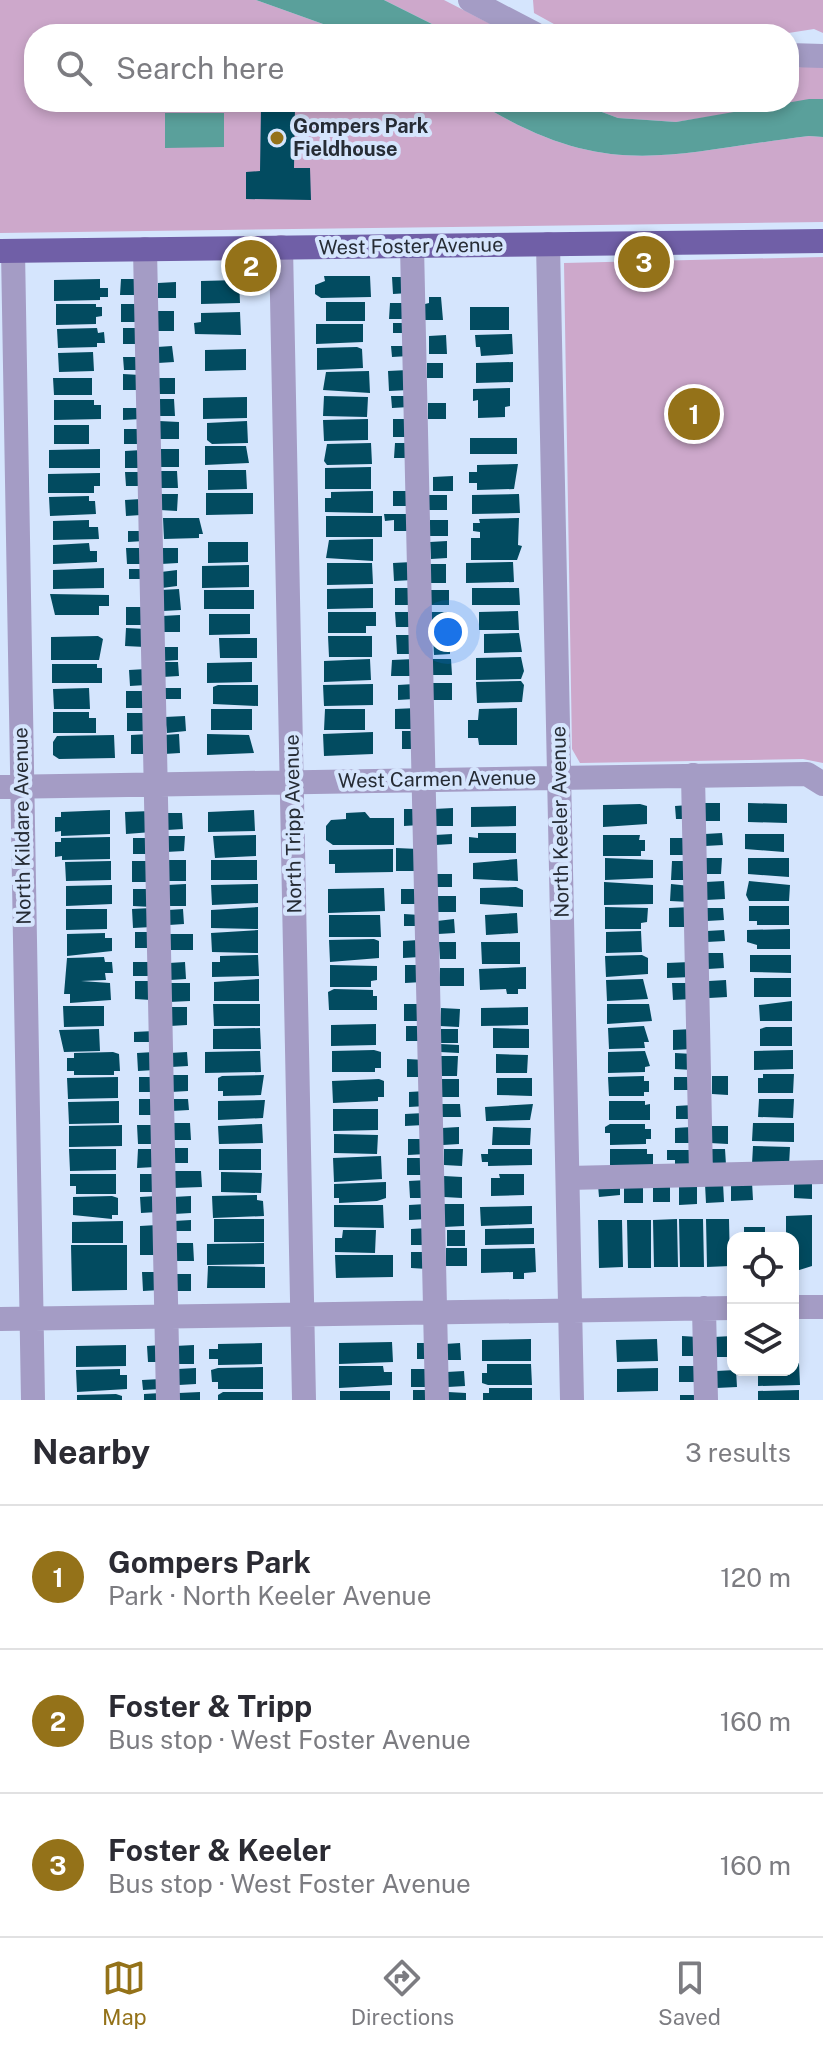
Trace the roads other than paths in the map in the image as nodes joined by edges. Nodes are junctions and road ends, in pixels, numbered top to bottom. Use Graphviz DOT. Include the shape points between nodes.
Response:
graph roads {
  1 [pos="470,0"];
  2 [pos="516,24"];
  3 [pos="799,55"];
  4 [pos="823,56"];
  5 [pos="823,241"];
  6 [pos="548,244"];
  7 [pos="412,246"];
  8 [pos="281,247"];
  9 [pos="145,249"];
  10 [pos="6,251"];
  11 [pos="693,775"];
  12 [pos="559,777"];
  13 [pos="424,780"];
  14 [pos="292,782"];
  15 [pos="157,784"];
  16 [pos="823,784"];
  17 [pos="11,786"];
  18 [pos="823,1172"];
  19 [pos="701,1175"];
  20 [pos="568,1178"];
  21 [pos="799,1307"];
  22 [pos="823,1307"];
  23 [pos="704,1308"];
  24 [pos="727,1308"];
  25 [pos="571,1310"];
  26 [pos="436,1313"];
  27 [pos="302,1316"];
  28 [pos="167,1317"];
  29 [pos="0,1319"];
  30 [pos="31,1319"];
  31 [pos="33,1400"];
  32 [pos="168,1400"];
  33 [pos="304,1400"];
  34 [pos="437,1400"];
  35 [pos="572,1400"];
  36 [pos="706,1400"];
  1 -- 2 [label="street"];
  3 -- 4 [label="street"];
  5 -- 6 [label="main road, West Foster Avenue"];
  6 -- 7 [label="main road, West Foster Avenue"];
  6 -- 12 [label="street, North Keeler Avenue"];
  7 -- 8 [label="main road, West Foster Avenue"];
  7 -- 13 [label="street"];
  8 -- 9 [label="main road, West Foster Avenue"];
  8 -- 14 [label="street, North Tripp Avenue"];
  9 -- 10 [label="main road, West Foster Avenue"];
  9 -- 15 [label="street"];
  10 -- 17 [label="street, North Kildare Avenue"];
  11 -- 12 [label="street, West Carmen Avenue"];
  11 -- 16 [label="street, West Carmen Avenue" via="807,774"];
  11 -- 19 [label="street"];
  12 -- 13 [label="street, West Carmen Avenue"];
  12 -- 20 [label="street, North Keeler Avenue"];
  13 -- 14 [label="street, West Carmen Avenue"];
  13 -- 26 [label="street"];
  14 -- 15 [label="street, West Carmen Avenue"];
  14 -- 27 [label="street, North Tripp Avenue"];
  15 -- 17 [label="street, West Carmen Avenue"];
  15 -- 28 [label="street"];
  17 -- 30 [label="street, North Kildare Avenue"];
  18 -- 19 [label="street"];
  19 -- 20 [label="street"];
  20 -- 25 [label="street, North Keeler Avenue"];
  21 -- 22 [label="street"];
  23 -- 24 [label="street"];
  23 -- 25 [label="street"];
  23 -- 36 [label="street"];
  25 -- 26 [label="street"];
  25 -- 35 [label="street, North Keeler Avenue"];
  26 -- 27 [label="street"];
  26 -- 34 [label="street"];
  27 -- 28 [label="street"];
  27 -- 33 [label="street, North Tripp Avenue"];
  28 -- 30 [label="street"];
  28 -- 32 [label="street"];
  29 -- 30 [label="street"];
  30 -- 31 [label="street, North Kildare Avenue"];
}
